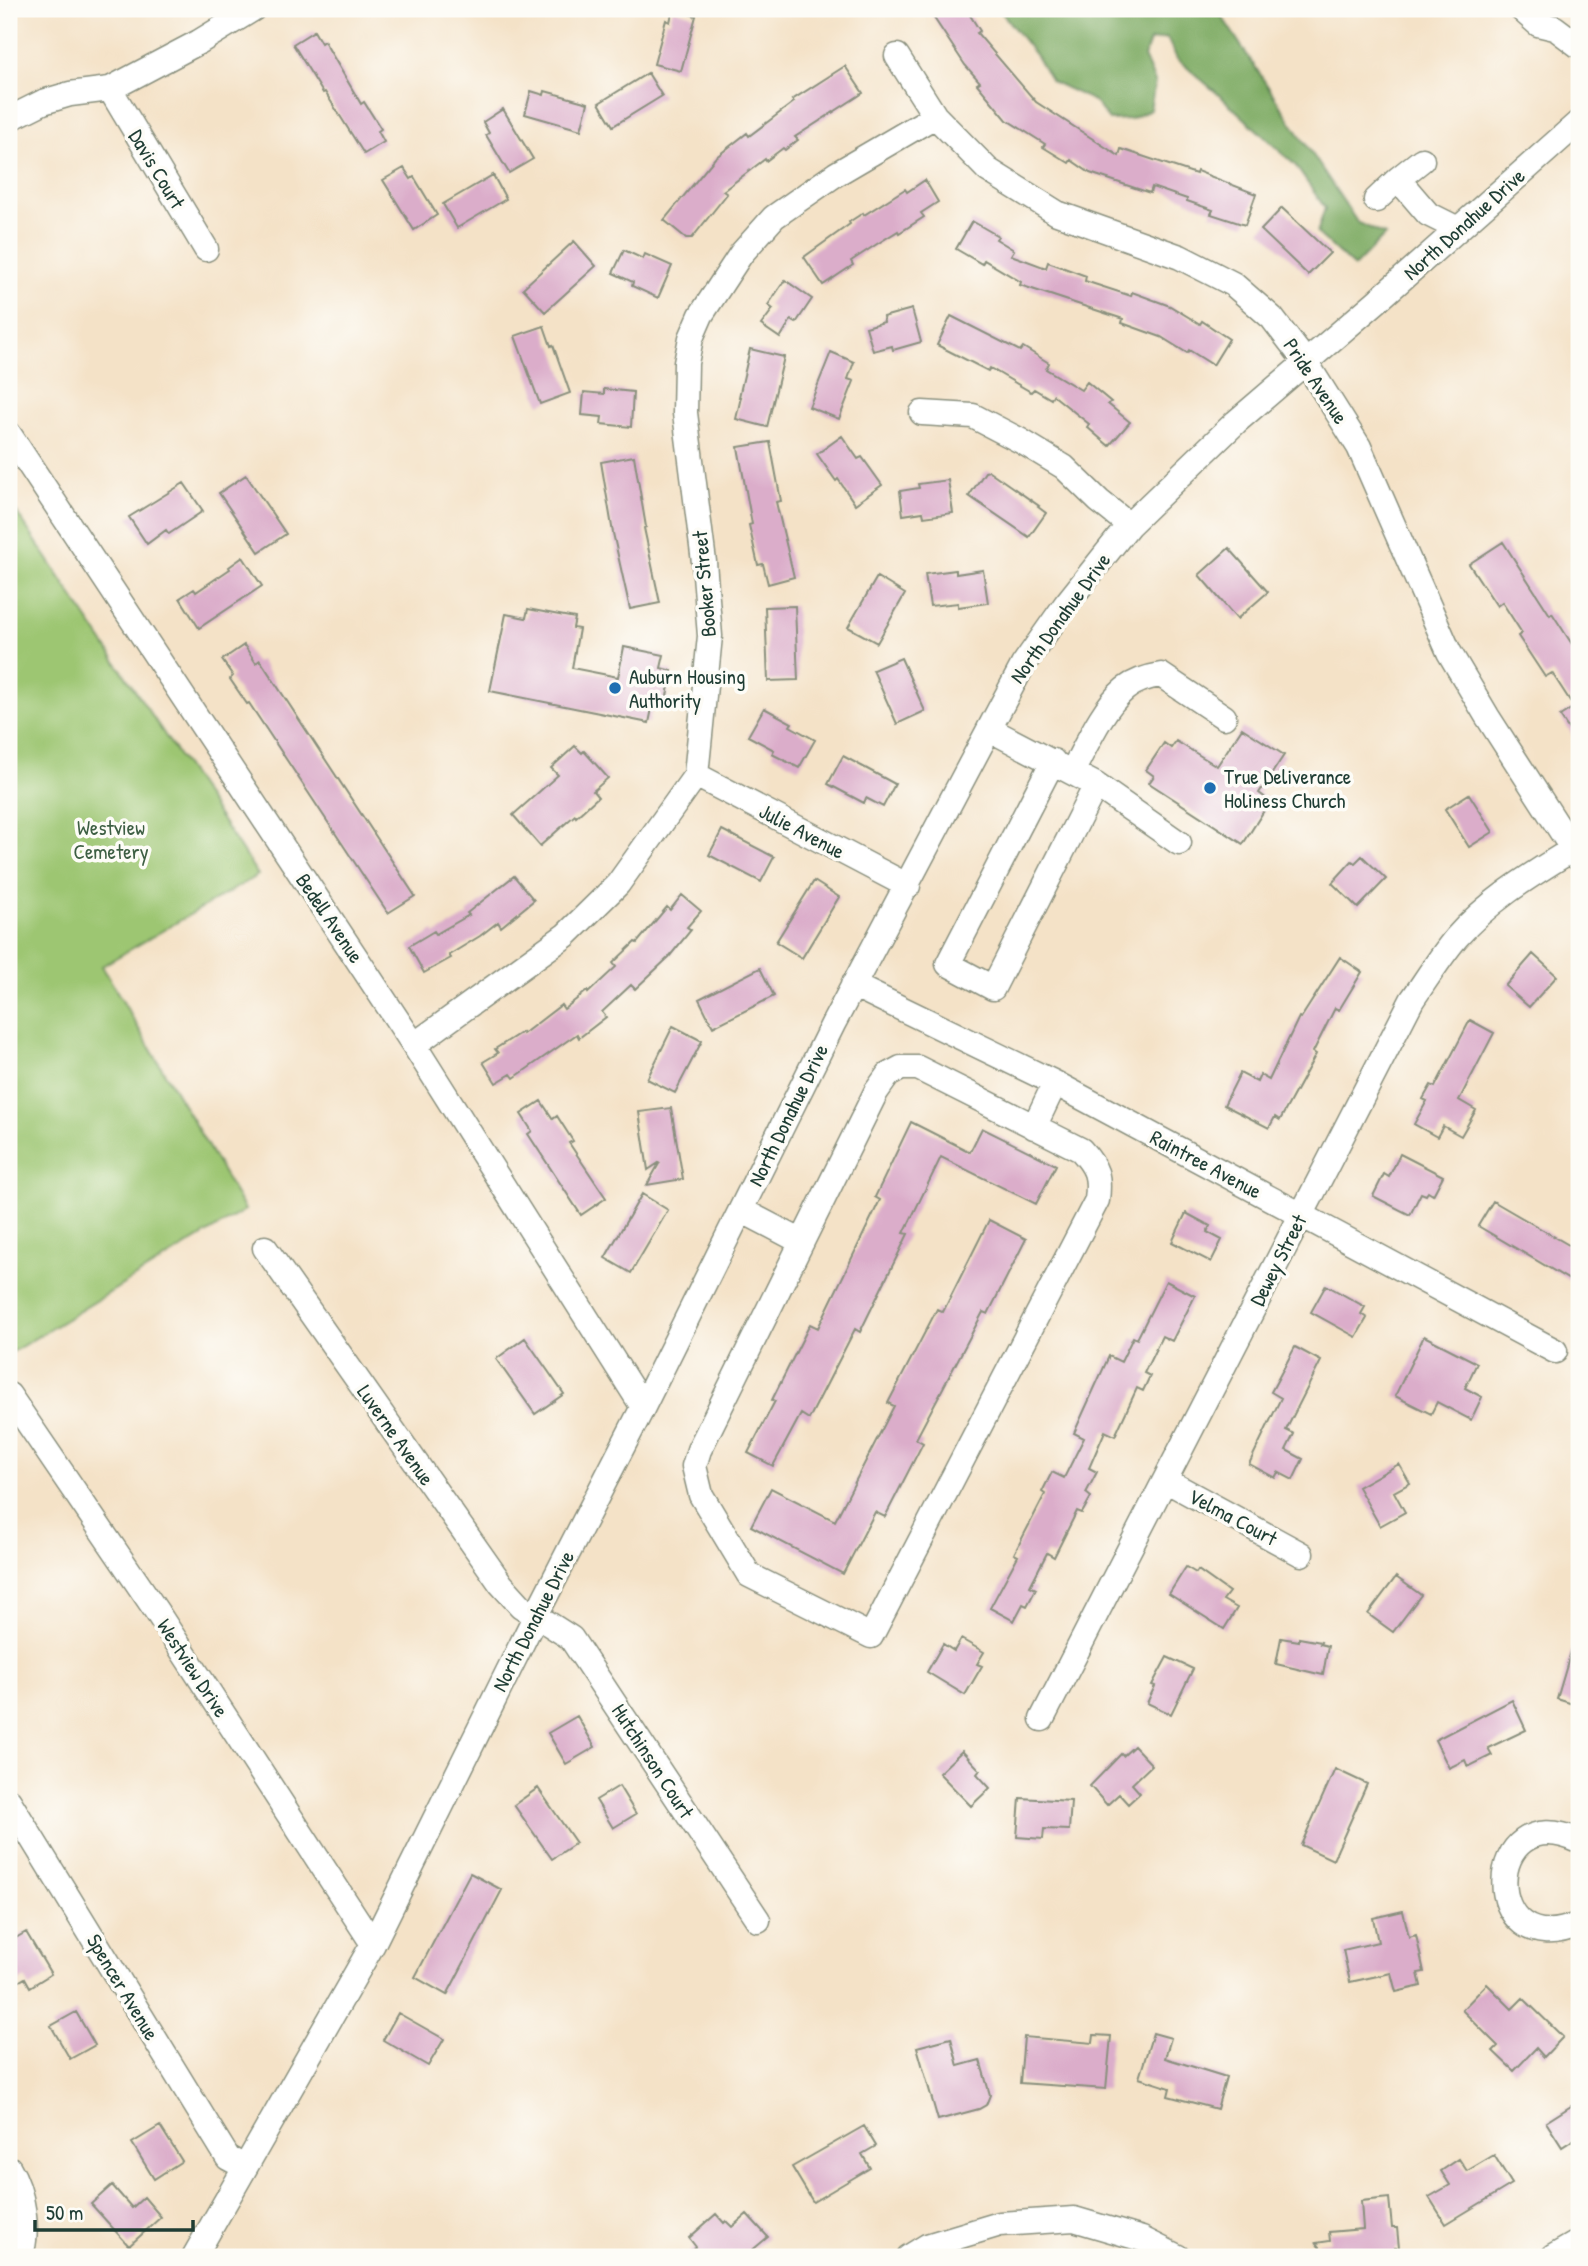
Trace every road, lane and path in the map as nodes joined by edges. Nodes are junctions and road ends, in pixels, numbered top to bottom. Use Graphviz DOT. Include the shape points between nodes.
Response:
graph roads {
  1 [pos="253,9"];
  2 [pos="1530,17"];
  3 [pos="1579,46"];
  4 [pos="897,57"];
  5 [pos="1579,64"];
  6 [pos="110,89"];
  7 [pos="935,116"];
  8 [pos="9,119"];
  9 [pos="1579,122"];
  10 [pos="1422,160"];
  11 [pos="1398,179"];
  12 [pos="1376,200"];
  13 [pos="1458,229"];
  14 [pos="206,248"];
  15 [pos="1305,361"];
  16 [pos="922,413"];
  17 [pos="9,434"];
  18 [pos="1129,525"];
  19 [pos="1224,717"];
  20 [pos="989,729"];
  21 [pos="1063,767"];
  22 [pos="696,775"];
  23 [pos="1096,785"];
  24 [pos="1180,843"];
  25 [pos="1576,854"];
  26 [pos="908,886"];
  27 [pos="853,985"];
  28 [pos="414,1045"];
  29 [pos="1055,1083"];
  30 [pos="1034,1127"];
  31 [pos="741,1210"];
  32 [pos="1301,1215"];
  33 [pos="802,1242"];
  34 [pos="265,1248"];
  35 [pos="1555,1351"];
  36 [pos="9,1395"];
  37 [pos="643,1407"];
  38 [pos="1164,1480"];
  39 [pos="1301,1554"];
  40 [pos="536,1615"];
  41 [pos="1042,1719"];
  42 [pos="9,1801"];
  43 [pos="1579,1841"];
  44 [pos="758,1920"];
  45 [pos="1579,1925"];
  46 [pos="373,1944"];
  47 [pos="245,2167"];
  48 [pos="9,2168"];
  49 [pos="1579,2242"];
  50 [pos="20,2257"];
  51 [pos="194,2257"];
  52 [pos="909,2257"];
  53 [pos="1178,2257"];
  54 [pos="1553,2257"];
  1 -- 6 [label="street"];
  2 -- 3 [label="street"];
  2 -- 5 [label="street"];
  4 -- 7 [label="street, Pride Avenue"];
  6 -- 8 [label="street" via="43,102"];
  6 -- 14 [label="street, Davis Court"];
  7 -- 15 [label="street, Pride Avenue" via="988,170 1057,213 1180,257 1233,284 1272,318"];
  7 -- 22 [label="street, Booker Street" via="774,217 741,254 691,338 685,414 710,636"];
  9 -- 13 [label="street, North Donahue Drive"];
  10 -- 11 [label="street"];
  11 -- 12 [label="street"];
  11 -- 13 [label="street" via="1428,214"];
  13 -- 15 [label="street, North Donahue Drive"];
  15 -- 18 [label="street, North Donahue Drive"];
  15 -- 25 [label="street, Pride Avenue" via="1359,447 1449,652"];
  16 -- 18 [label="street" via="973,416 1021,441 1064,467"];
  17 -- 28 [label="street, Bedell Avenue"];
  18 -- 20 [label="street, North Donahue Drive" via="1023,665"];
  19 -- 21 [label="street" via="1161,675 1144,678 1125,689"];
  20 -- 21 [label="street"];
  20 -- 26 [label="street, North Donahue Drive"];
  21 -- 23 [label="street"];
  21 -- 23 [label="street" via="948,964 993,988"];
  22 -- 26 [label="street, Julie Avenue"];
  22 -- 28 [label="street, Booker Street" via="618,884 566,935"];
  23 -- 24 [label="street"];
  25 -- 32 [label="street, Dewey Street" via="1513,886 1455,939 1412,1000"];
  26 -- 27 [label="street, North Donahue Drive"];
  27 -- 29 [label="street, Raintree Avenue"];
  27 -- 31 [label="street, North Donahue Drive"];
  28 -- 37 [label="street, Bedell Avenue"];
  29 -- 30 [label="street"];
  29 -- 32 [label="street, Raintree Avenue"];
  30 -- 33 [label="street" via="918,1068 901,1068 876,1092"];
  30 -- 33 [label="street" via="1081,1150 1094,1165 1097,1200 871,1636 749,1574 701,1496 694,1466"];
  31 -- 33 [label="street"];
  31 -- 37 [label="street, North Donahue Drive"];
  32 -- 35 [label="street, Raintree Avenue"];
  32 -- 38 [label="street, Dewey Street"];
  34 -- 40 [label="street, Luverne Avenue" via="501,1584"];
  36 -- 46 [label="street, Westview Drive"];
  37 -- 40 [label="street, North Donahue Drive"];
  38 -- 39 [label="street, Velma Court"];
  38 -- 41 [label="street, Dewey Street"];
  40 -- 44 [label="street, Hutchinson Court" via="571,1639"];
  40 -- 46 [label="street, North Donahue Drive"];
  42 -- 47 [label="street, Spencer Avenue" via="228,2158"];
  43 -- 45 [label="street" via="1550,1833 1520,1845 1510,1857 1503,1890 1518,1919 1532,1927 1548,1932"];
  46 -- 47 [label="street, North Donahue Drive"];
  47 -- 51 [label="street, North Donahue Drive"];
  48 -- 50 [label="street" via="23,2201"];
  49 -- 54 [label="street"];
  52 -- 53 [label="street" via="927,2246 1000,2224 1074,2219 1142,2239"];
}
